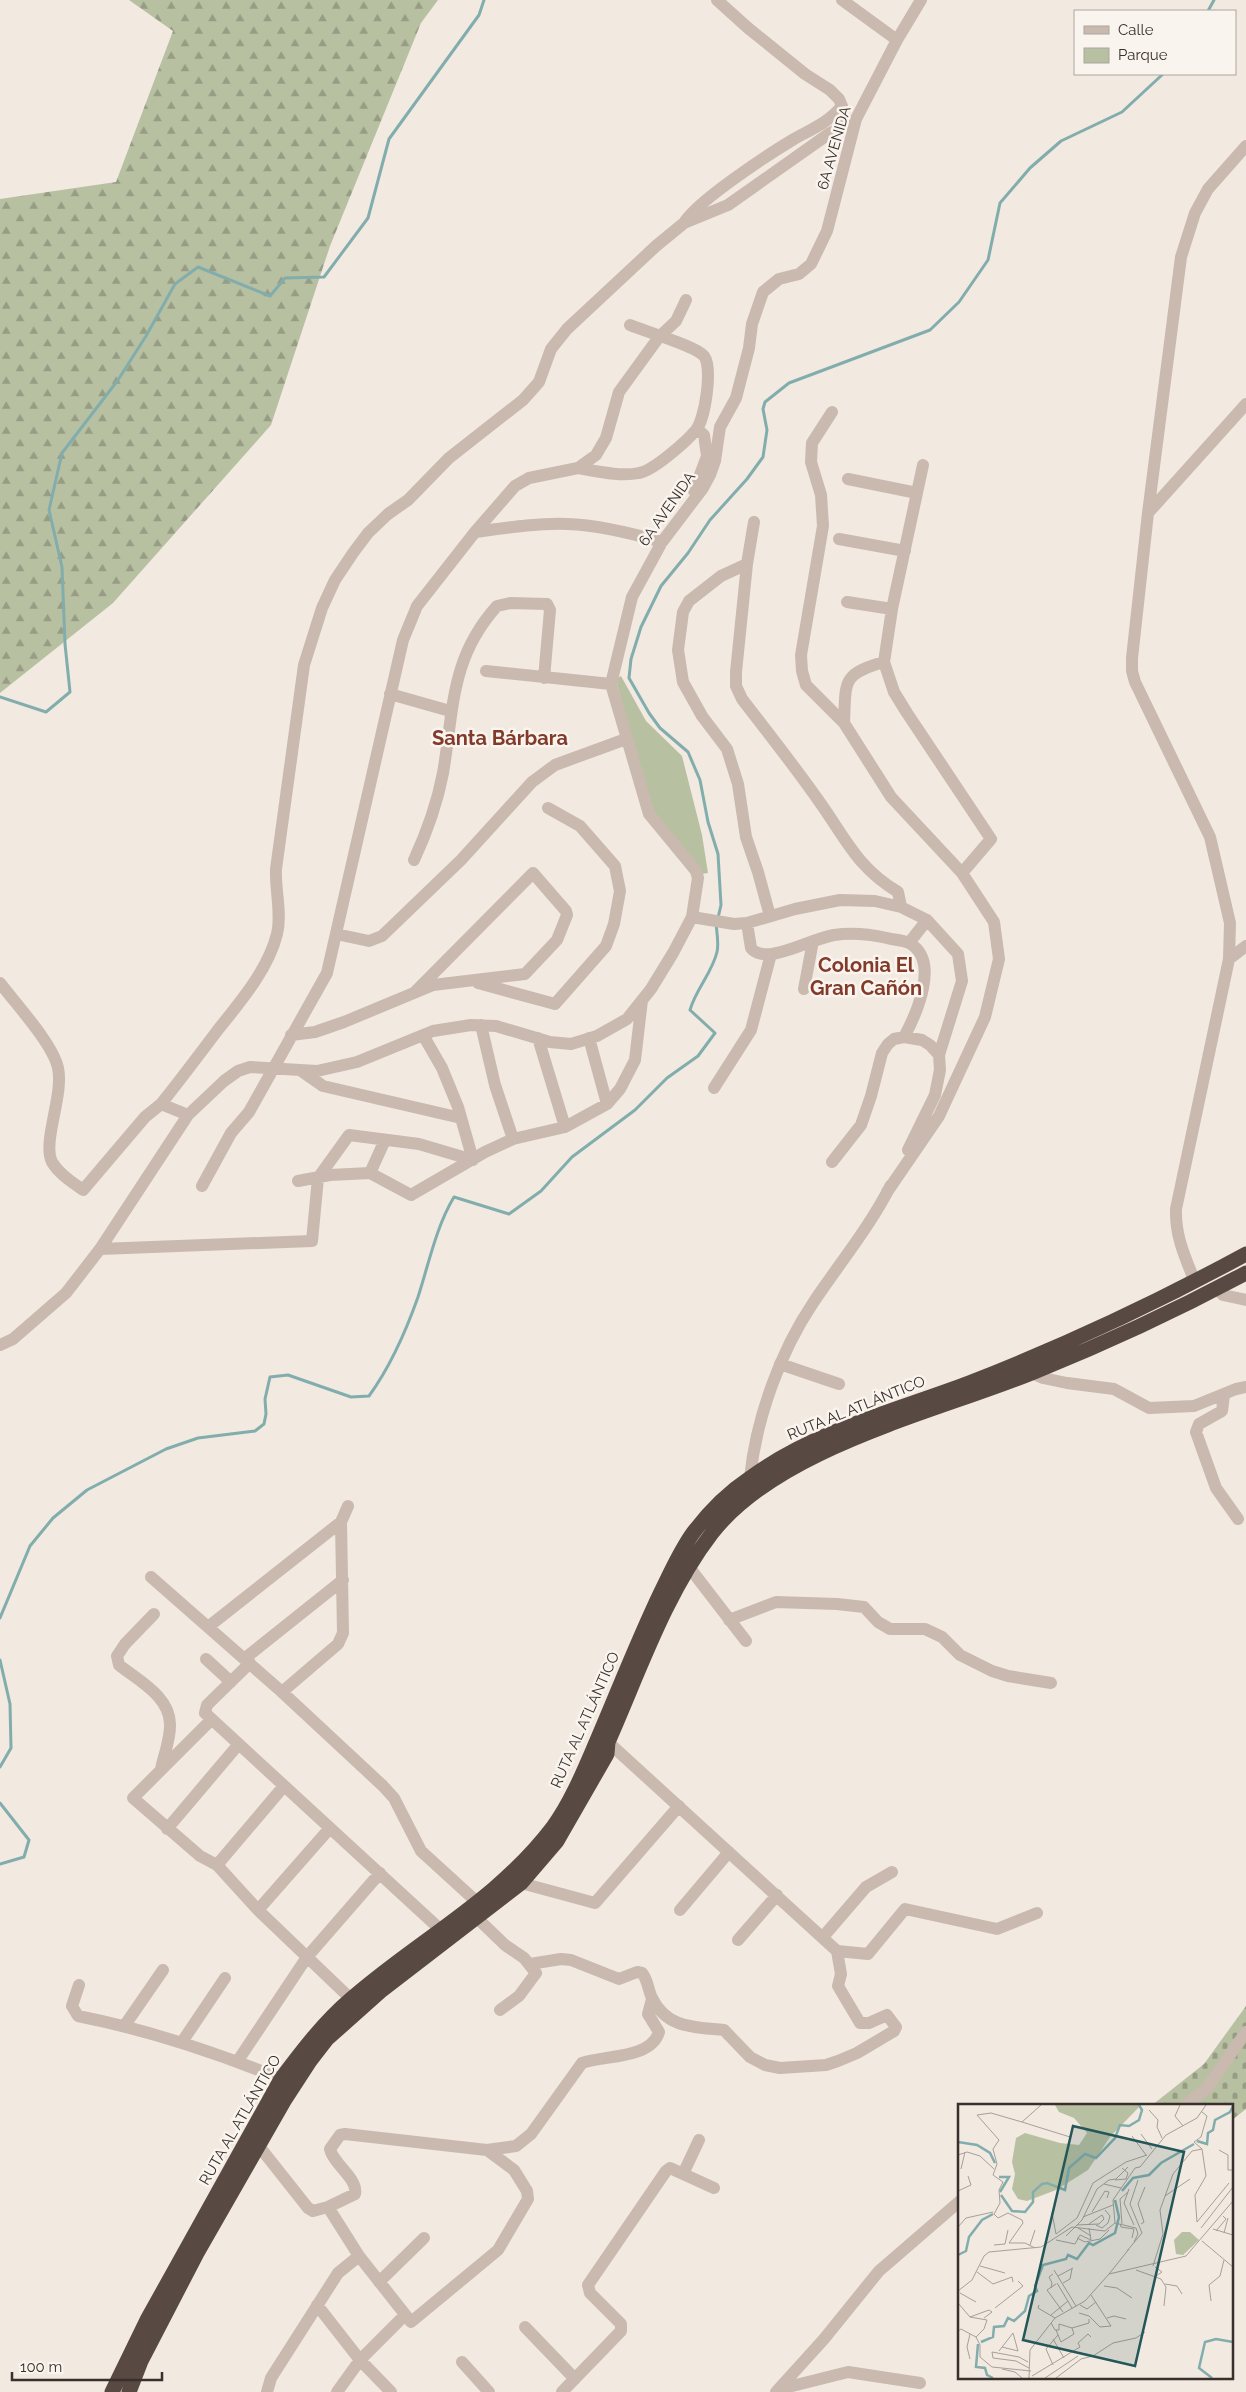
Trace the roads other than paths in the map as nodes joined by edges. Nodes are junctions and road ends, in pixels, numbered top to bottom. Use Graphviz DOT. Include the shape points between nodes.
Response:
graph roads {
  1 [pos="717,0"];
  2 [pos="842,0"];
  3 [pos="921,0"];
  4 [pos="897,40"];
  5 [pos="833,116"];
  6 [pos="851,121"];
  7 [pos="1246,146"];
  8 [pos="684,223"];
  9 [pos="686,300"];
  10 [pos="630,325"];
  11 [pos="659,337"];
  12 [pos="1246,404"];
  13 [pos="832,412"];
  14 [pos="697,429"];
  15 [pos="923,465"];
  16 [pos="578,468"];
  17 [pos="848,479"];
  18 [pos="917,493"];
  19 [pos="687,508"];
  20 [pos="1148,513"];
  21 [pos="754,522"];
  22 [pos="475,532"];
  23 [pos="839,539"];
  24 [pos="662,542"];
  25 [pos="905,551"];
  26 [pos="747,564"];
  27 [pos="847,602"];
  28 [pos="892,609"];
  29 [pos="884,662"];
  30 [pos="486,671"];
  31 [pos="544,678"];
  32 [pos="612,684"];
  33 [pos="390,694"];
  34 [pos="450,711"];
  35 [pos="844,722"];
  36 [pos="626,739"];
  37 [pos="548,808"];
  38 [pos="414,860"];
  39 [pos="962,873"];
  40 [pos="901,907"];
  41 [pos="770,916"];
  42 [pos="695,918"];
  43 [pos="927,920"];
  44 [pos="741,924"];
  45 [pos="336,934"];
  46 [pos="813,941"];
  47 [pos="910,943"];
  48 [pos="1246,946"];
  49 [pos="771,954"];
  50 [pos="1229,959"];
  51 [pos="468,981"];
  52 [pos="0,984"];
  53 [pos="804,989"];
  54 [pos="416,991"];
  55 [pos="642,1000"];
  56 [pos="481,1025"];
  57 [pos="292,1035"];
  58 [pos="423,1035"];
  59 [pos="904,1036"];
  60 [pos="538,1038"];
  61 [pos="589,1038"];
  62 [pos="939,1054"];
  63 [pos="274,1067"];
  64 [pos="298,1069"];
  65 [pos="714,1088"];
  66 [pos="161,1104"];
  67 [pos="607,1104"];
  68 [pos="188,1115"];
  69 [pos="462,1118"];
  70 [pos="565,1127"];
  71 [pos="513,1139"];
  72 [pos="386,1140"];
  73 [pos="473,1160"];
  74 [pos="832,1162"];
  75 [pos="370,1174"];
  76 [pos="318,1178"];
  77 [pos="298,1181"];
  78 [pos="202,1186"];
  79 [pos="887,1192"];
  80 [pos="100,1249"];
  81 [pos="1246,1254"];
  82 [pos="1246,1273"];
  83 [pos="1195,1282"];
  84 [pos="1217,1289"];
  85 [pos="1246,1300"];
  86 [pos="0,1345"];
  87 [pos="780,1364"];
  88 [pos="1032,1373"];
  89 [pos="839,1384"];
  90 [pos="1246,1387"];
  91 [pos="1224,1395"];
  92 [pos="750,1478"];
  93 [pos="348,1506"];
  94 [pos="1238,1519"];
  95 [pos="340,1522"];
  96 [pos="688,1567"];
  97 [pos="150,1577"];
  98 [pos="343,1580"];
  99 [pos="154,1614"];
  100 [pos="729,1620"];
  101 [pos="208,1627"];
  102 [pos="746,1641"];
  103 [pos="206,1658"];
  104 [pos="247,1661"];
  105 [pos="230,1682"];
  106 [pos="1051,1683"];
  107 [pos="282,1692"];
  108 [pos="211,1720"];
  109 [pos="608,1742"];
  110 [pos="238,1745"];
  111 [pos="161,1769"];
  112 [pos="284,1786"];
  113 [pos="679,1806"];
  114 [pos="330,1828"];
  115 [pos="167,1829"];
  116 [pos="729,1852"];
  117 [pos="217,1865"];
  118 [pos="892,1872"];
  119 [pos="380,1873"];
  120 [pos="521,1883"];
  121 [pos="777,1895"];
  122 [pos="258,1910"];
  123 [pos="680,1910"];
  124 [pos="478,1911"];
  125 [pos="1038,1912"];
  126 [pos="442,1931"];
  127 [pos="823,1938"];
  128 [pos="738,1940"];
  129 [pos="838,1950"];
  130 [pos="307,1957"];
  131 [pos="530,1964"];
  132 [pos="163,1970"];
  133 [pos="224,1978"];
  134 [pos="79,1985"];
  135 [pos="350,1999"];
  136 [pos="652,1999"];
  137 [pos="500,2010"];
  138 [pos="125,2025"];
  139 [pos="1246,2032"];
  140 [pos="182,2042"];
  141 [pos="237,2062"];
  142 [pos="281,2079"];
  143 [pos="1187,2104"];
  144 [pos="699,2140"];
  145 [pos="258,2145"];
  146 [pos="487,2150"];
  147 [pos="683,2174"];
  148 [pos="714,2188"];
  149 [pos="958,2203"];
  150 [pos="328,2207"];
  151 [pos="424,2238"];
  152 [pos="359,2256"];
  153 [pos="379,2282"];
  154 [pos="317,2305"];
  155 [pos="404,2316"];
  156 [pos="525,2327"];
  157 [pos="360,2360"];
  158 [pos="462,2362"];
  159 [pos="575,2379"];
  160 [pos="920,2383"];
  161 [pos="778,2391"];
  162 [pos="112,2392"];
  163 [pos="128,2392"];
  164 [pos="267,2392"];
  165 [pos="337,2392"];
  166 [pos="391,2392"];
  167 [pos="489,2392"];
  168 [pos="562,2392"];
  1 -- 5 [label="street" via="839,99 842,106"];
  2 -- 4 [label="street"];
  3 -- 4 [label="street, 6A AVENIDA"];
  4 -- 6 [label="street, 6A AVENIDA"];
  5 -- 6 [label="street"];
  5 -- 8 [label="street" via="718,192 689,214"];
  6 -- 8 [label="street" via="728,205"];
  6 -- 19 [label="street, 6A AVENIDA" via="827,231 811,264 799,274 779,279 764,292 752,324 736,398 720,426 715,461 703,488"];
  7 -- 20 [label="street" via="1208,189 1181,257"];
  8 -- 66 [label="street" via="567,329 551,349 539,382 523,400 449,458 408,500 368,533 335,580 313,632 304,665 276,869 277,934 266,962 242,999"];
  9 -- 11 [label="street" via="676,321"];
  10 -- 11 [label="street"];
  11 -- 14 [label="street" via="694,349 704,356 707,396"];
  11 -- 16 [label="street" via="619,392 606,438 596,455"];
  12 -- 20 [label="street"];
  13 -- 35 [label="street" via="812,443 812,462 821,495 824,526 802,654 802,671 806,685"];
  14 -- 16 [label="street" via="640,473"];
  14 -- 19 [label="street" via="704,435 707,456"];
  15 -- 18 [label="street"];
  16 -- 22 [label="street" via="529,478 515,486"];
  17 -- 18 [label="street"];
  18 -- 25 [label="street"];
  19 -- 24 [label="street, 6A AVENIDA"];
  20 -- 50 [label="street" via="1132,671 1210,837 1230,923"];
  21 -- 26 [label="street"];
  22 -- 24 [label="street" via="531,524 568,524 633,533"];
  22 -- 33 [label="street" via="417,606 403,640"];
  23 -- 25 [label="street"];
  24 -- 32 [label="street, 6A AVENIDA" via="632,597"];
  25 -- 28 [label="street"];
  26 -- 40 [label="street" via="736,686 742,699 821,803 861,864 898,892"];
  26 -- 41 [label="street" via="721,576 689,601 683,612 678,650 682,682 727,749 738,784 746,837"];
  27 -- 28 [label="street"];
  28 -- 29 [label="street"];
  29 -- 35 [label="street" via="862,668 851,676 846,685"];
  29 -- 39 [label="street" via="894,692 991,839"];
  30 -- 31 [label="street"];
  31 -- 32 [label="street"];
  31 -- 34 [label="street" via="550,610 547,604 510,602 497,606 481,626 463,662"];
  32 -- 36 [label="street, 6A AVENIDA"];
  33 -- 34 [label="street"];
  33 -- 45 [label="street"];
  34 -- 38 [label="street" via="440,784 426,833"];
  35 -- 39 [label="street" via="891,797"];
  36 -- 42 [label="street, 6A AVENIDA" via="652,821 696,871"];
  36 -- 45 [label="street" via="562,762 532,782 461,860 382,936 369,941"];
  37 -- 51 [label="street" via="580,826 615,866 620,891 611,937 555,1004"];
  39 -- 79 [label="street" via="994,922 999,959 985,1017 954,1085 939,1116"];
  40 -- 41 [label="street" via="875,901 840,900"];
  40 -- 43 [label="street"];
  41 -- 44 [label="street"];
  42 -- 44 [label="street"];
  42 -- 55 [label="street, 6A AVENIDA"];
  43 -- 47 [label="street"];
  43 -- 62 [label="street" via="958,954 962,981"];
  44 -- 49 [label="street" via="753,952"];
  45 -- 57 [label="street" via="326,973"];
  46 -- 47 [label="street" via="835,935 864,933"];
  46 -- 49 [label="street"];
  46 -- 53 [label="street"];
  47 -- 59 [label="street" via="921,954 925,964 923,992"];
  48 -- 50 [label="street"];
  49 -- 65 [label="street" via="751,1030"];
  50 -- 83 [label="street" via="1176,1209 1179,1242"];
  51 -- 54 [label="street" via="445,982"];
  51 -- 54 [label="street" via="525,974 557,940 566,911 534,874"];
  52 -- 66 [label="street" via="48,1047 58,1066 61,1085 50,1141 51,1160 60,1172 83,1190"];
  54 -- 57 [label="street" via="344,1022 315,1032"];
  55 -- 61 [label="street, 6A AVENIDA" via="627,1019"];
  55 -- 67 [label="street" via="635,1060 620,1089"];
  56 -- 58 [label="street, 6A AVENIDA"];
  56 -- 60 [label="street, 6A AVENIDA"];
  56 -- 71 [label="street"];
  57 -- 63 [label="street"];
  58 -- 64 [label="street, 6A AVENIDA" via="357,1062 317,1071"];
  58 -- 69 [label="street" via="442,1068"];
  59 -- 62 [label="street" via="930,1044"];
  59 -- 74 [label="street" via="894,1039 882,1053 872,1096 860,1124"];
  60 -- 61 [label="street, 6A AVENIDA" via="571,1044"];
  60 -- 70 [label="street"];
  61 -- 67 [label="street"];
  62 -- 79 [label="street" via="940,1070 935,1095"];
  63 -- 64 [label="street, 6A AVENIDA"];
  63 -- 68 [label="street, 6A AVENIDA" via="238,1071"];
  63 -- 78 [label="street" via="250,1112 231,1133"];
  64 -- 69 [label="street" via="323,1086"];
  66 -- 68 [label="street"];
  67 -- 70 [label="street"];
  68 -- 80 [label="street, 6A AVENIDA"];
  69 -- 73 [label="street"];
  70 -- 71 [label="street"];
  71 -- 73 [label="street"];
  72 -- 73 [label="street" via="420,1144"];
  72 -- 75 [label="street"];
  72 -- 76 [label="street" via="349,1135"];
  73 -- 75 [label="street" via="411,1195"];
  75 -- 76 [label="street"];
  76 -- 77 [label="street"];
  76 -- 80 [label="street" via="312,1241"];
  79 -- 87 [label="street" via="813,1304"];
  80 -- 86 [label="street, 6A AVENIDA" via="66,1293 13,1339"];
  81 -- 83 [label="highway, RUTA AL ATLÁNTICO"];
  82 -- 84 [label="highway, RUTA AL ATLÁNTICO"];
  83 -- 92 [label="highway, RUTA AL ATLÁNTICO" via="1070,1342 830,1434 786,1455"];
  84 -- 85 [label="street" via="1223,1295"];
  84 -- 88 [label="highway, RUTA AL ATLÁNTICO"];
  87 -- 89 [label="street"];
  87 -- 92 [label="street" via="752,1454"];
  88 -- 91 [label="street" via="1067,1383 1114,1389 1149,1408 1194,1406"];
  88 -- 96 [label="highway, RUTA AL ATLÁNTICO" via="869,1433 784,1471 733,1511"];
  90 -- 91 [label="street"];
  91 -- 94 [label="street" via="1222,1411 1199,1424 1196,1432 1216,1488"];
  92 -- 124 [label="highway, RUTA AL ATLÁNTICO" via="693,1533 651,1612 583,1773 554,1825"];
  93 -- 95 [label="street"];
  95 -- 98 [label="street"];
  95 -- 101 [label="street"];
  96 -- 100 [label="street"];
  96 -- 109 [label="highway, RUTA AL ATLÁNTICO"];
  97 -- 101 [label="street"];
  98 -- 104 [label="street"];
  98 -- 107 [label="street" via="343,1633 338,1644"];
  99 -- 111 [label="street" via="117,1656 119,1665 160,1698 168,1712 170,1727"];
  100 -- 102 [label="street"];
  100 -- 106 [label="street" via="776,1602 864,1607 890,1629 926,1629 942,1638 960,1655 992,1671"];
  101 -- 104 [label="street"];
  103 -- 105 [label="street"];
  104 -- 105 [label="street"];
  104 -- 107 [label="street"];
  105 -- 108 [label="street" via="207,1704 205,1713"];
  107 -- 124 [label="street" via="394,1798 420,1851"];
  108 -- 110 [label="street"];
  108 -- 111 [label="street"];
  109 -- 113 [label="street"];
  109 -- 120 [label="highway, RUTA AL ATLÁNTICO" via="607,1754 557,1841"];
  110 -- 112 [label="street"];
  110 -- 115 [label="street"];
  111 -- 115 [label="street" via="133,1798"];
  112 -- 114 [label="street"];
  112 -- 117 [label="street"];
  113 -- 116 [label="street"];
  113 -- 120 [label="street" via="595,1902"];
  114 -- 119 [label="street"];
  114 -- 122 [label="street"];
  115 -- 117 [label="street" via="200,1856"];
  116 -- 121 [label="street"];
  116 -- 123 [label="street"];
  117 -- 122 [label="street"];
  118 -- 127 [label="street" via="866,1887"];
  119 -- 126 [label="street"];
  119 -- 130 [label="street"];
  120 -- 124 [label="highway, RUTA AL ATLÁNTICO"];
  121 -- 127 [label="street"];
  121 -- 128 [label="street"];
  122 -- 130 [label="street"];
  124 -- 126 [label="highway, RUTA AL ATLÁNTICO"];
  124 -- 131 [label="street" via="505,1945"];
  124 -- 145 [label="highway, RUTA AL ATLÁNTICO" via="327,2039"];
  125 -- 129 [label="street" via="997,1929 905,1909 868,1954"];
  126 -- 135 [label="highway, RUTA AL ATLÁNTICO"];
  127 -- 129 [label="street"];
  129 -- 136 [label="street" via="841,1974 838,1986 855,2017 860,2023 869,2023 887,2015 896,2027 857,2053 826,2065 780,2068 765,2064 750,2056 724,2030 674,2023"];
  130 -- 135 [label="street"];
  130 -- 141 [label="street"];
  131 -- 136 [label="street" via="571,1960 619,1979 642,1973"];
  131 -- 137 [label="street" via="536,1973 534,1978 519,1996"];
  132 -- 138 [label="street"];
  133 -- 140 [label="street"];
  134 -- 138 [label="street" via="72,2006 78,2016"];
  135 -- 142 [label="highway, RUTA AL ATLÁNTICO" via="305,2047"];
  136 -- 146 [label="street" via="648,2014 659,2032 651,2045 640,2051 582,2063 531,2134 516,2146"];
  138 -- 140 [label="street"];
  139 -- 143 [label="street" via="1207,2088"];
  140 -- 141 [label="street"];
  141 -- 142 [label="street"];
  142 -- 162 [label="highway, RUTA AL ATLÁNTICO" via="147,2320"];
  144 -- 147 [label="street"];
  145 -- 150 [label="street" via="308,2208 312,2211"];
  145 -- 163 [label="highway, RUTA AL ATLÁNTICO" via="141,2361"];
  146 -- 150 [label="street" via="352,2134 340,2136 330,2149 331,2154 356,2190 352,2196"];
  146 -- 155 [label="street" via="505,2161 522,2181 528,2199 524,2208 498,2250 413,2321"];
  147 -- 148 [label="street"];
  147 -- 159 [label="street" via="670,2168 666,2171 588,2285 590,2292 622,2328"];
  149 -- 161 [label="street" via="879,2271"];
  150 -- 152 [label="street"];
  151 -- 153 [label="street"];
  152 -- 153 [label="street"];
  152 -- 154 [label="street" via="338,2273"];
  153 -- 155 [label="street"];
  154 -- 157 [label="street"];
  154 -- 164 [label="street" via="272,2378"];
  155 -- 157 [label="street"];
  156 -- 159 [label="street"];
  157 -- 165 [label="street"];
  157 -- 166 [label="street"];
  158 -- 167 [label="street"];
  159 -- 168 [label="street"];
  160 -- 161 [label="street" via="848,2372"];
}
